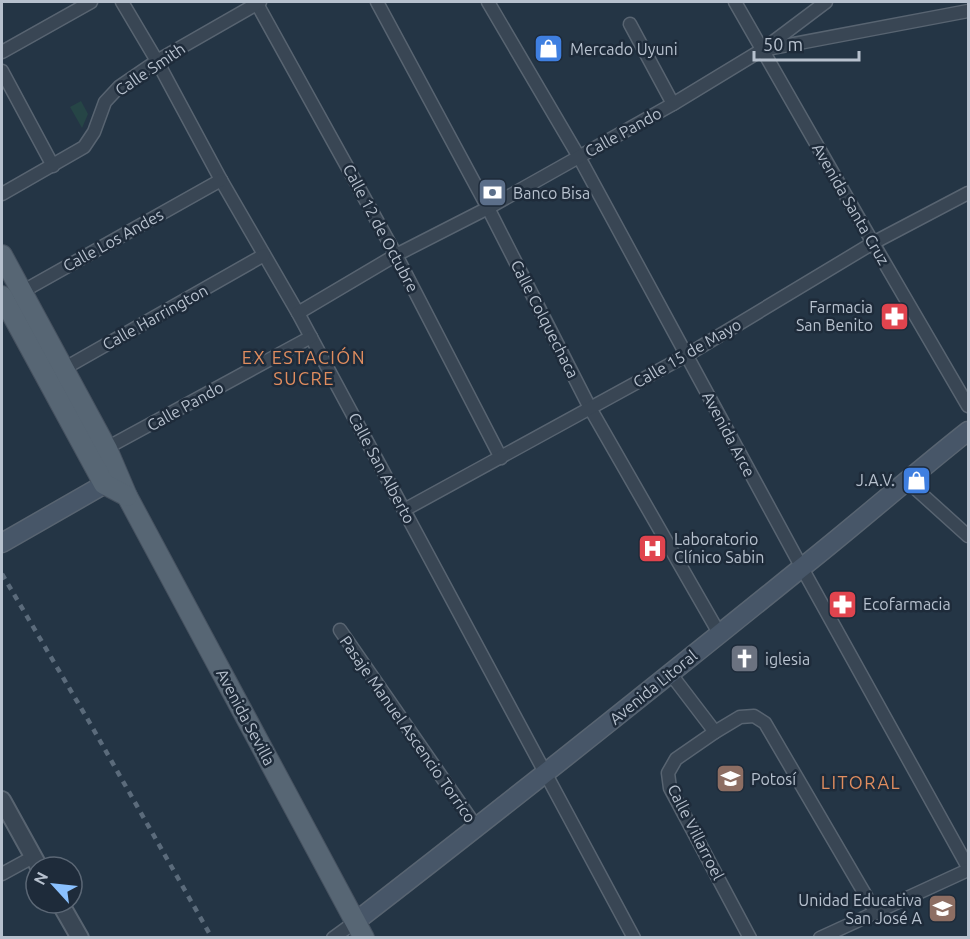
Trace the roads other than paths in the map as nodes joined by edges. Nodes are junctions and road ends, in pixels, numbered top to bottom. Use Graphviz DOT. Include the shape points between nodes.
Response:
graph roads {
  1 [pos="91,2"];
  2 [pos="122,2"];
  3 [pos="257,2"];
  4 [pos="377,2"];
  5 [pos="489,2"];
  6 [pos="735,2"];
  7 [pos="826,2"];
  8 [pos="969,11"];
  9 [pos="630,24"];
  10 [pos="762,50"];
  11 [pos="2,52"];
  12 [pos="157,61"];
  13 [pos="2,71"];
  14 [pos="673,104"];
  15 [pos="579,157"];
  16 [pos="53,166"];
  17 [pos="221,180"];
  18 [pos="2,194"];
  19 [pos="969,194"];
  20 [pos="488,208"];
  21 [pos="873,243"];
  22 [pos="2,255"];
  23 [pos="264,255"];
  24 [pos="396,255"];
  25 [pos="22,291"];
  26 [pos="3,298"];
  27 [pos="298,313"];
  28 [pos="311,337"];
  29 [pos="687,355"];
  30 [pos="64,368"];
  31 [pos="46,378"];
  32 [pos="969,406"];
  33 [pos="590,408"];
  34 [pos="969,431"];
  35 [pos="98,453"];
  36 [pos="501,458"];
  37 [pos="112,480"];
  38 [pos="906,480"];
  39 [pos="404,510"];
  40 [pos="969,536"];
  41 [pos="2,542"];
  42 [pos="802,568"];
  43 [pos="340,630"];
  44 [pos="719,633"];
  45 [pos="670,673"];
  46 [pos="715,732"];
  47 [pos="546,772"];
  48 [pos="2,800"];
  49 [pos="477,828"];
  50 [pos="32,855"];
  51 [pos="24,866"];
  52 [pos="969,869"];
  53 [pos="2,874"];
  54 [pos="876,913"];
  55 [pos="67,915"];
  56 [pos="360,930"];
  57 [pos="336,936"];
  58 [pos="80,938"];
  59 [pos="634,938"];
  60 [pos="750,938"];
  61 [pos="820,938"];
  1 -- 11 [label="street"];
  2 -- 12 [label="street, Calle San Alberto"];
  3 -- 12 [label="street, Calle Smith"];
  3 -- 24 [label="street, Calle 12 de Octubre"];
  4 -- 20 [label="street, Calle Colquechaca"];
  5 -- 15 [label="street, Avenida Arce"];
  6 -- 10 [label="street, Avenida Santa Cruz"];
  7 -- 10 [label="street"];
  8 -- 10 [label="street, Calle Pando"];
  9 -- 14 [label="street"];
  10 -- 14 [label="street, Calle Pando"];
  10 -- 21 [label="street, Avenida Santa Cruz"];
  12 -- 16 [label="street, Calle Smith" via="119,87 105,102 84,147"];
  12 -- 17 [label="street, Calle San Alberto"];
  13 -- 16 [label="street"];
  14 -- 15 [label="street, Calle Pando"];
  15 -- 20 [label="street, Calle Pando"];
  15 -- 29 [label="street, Avenida Arce"];
  16 -- 18 [label="street, Calle Smith"];
  17 -- 23 [label="street, Calle San Alberto"];
  17 -- 25 [label="street, Calle Los Andes"];
  19 -- 21 [label="street, Calle 15 de Mayo"];
  20 -- 24 [label="street, Calle Pando"];
  20 -- 33 [label="street, Calle Colquechaca"];
  21 -- 29 [label="street, Calle 15 de Mayo"];
  21 -- 32 [label="street, Avenida Santa Cruz"];
  22 -- 25 [label="main road, Avenida Sevilla"];
  23 -- 27 [label="street, Calle San Alberto"];
  23 -- 30 [label="street, Calle Harrington"];
  24 -- 27 [label="street, Calle Pando"];
  24 -- 36 [label="street, Calle 12 de Octubre"];
  25 -- 26 [label="street, Calle Los Andes"];
  25 -- 30 [label="main road, Avenida Sevilla"];
  26 -- 31 [label="main road, Avenida Sevilla"];
  27 -- 28 [label="street, Calle San Alberto"];
  28 -- 35 [label="street, Calle Pando"];
  28 -- 39 [label="street, Calle San Alberto"];
  29 -- 33 [label="street, Calle 15 de Mayo"];
  29 -- 42 [label="street, Avenida Arce"];
  30 -- 31 [label="street, Calle Harrington"];
  30 -- 35 [label="main road, Avenida Sevilla"];
  31 -- 35 [label="main road, Avenida Sevilla"];
  33 -- 36 [label="street, Calle 15 de Mayo"];
  33 -- 44 [label="street, Calle Colquechaca"];
  34 -- 38 [label="main road, Avenida Litoral"];
  35 -- 37 [label="main road, Avenida Sevilla"];
  36 -- 39 [label="street, Calle 15 de Mayo"];
  37 -- 41 [label="main road"];
  37 -- 56 [label="main road, Avenida Sevilla" via="128,496"];
  38 -- 40 [label="street"];
  38 -- 42 [label="main road, Avenida Litoral"];
  39 -- 47 [label="street, Calle San Alberto"];
  42 -- 44 [label="main road, Avenida Litoral"];
  42 -- 52 [label="street, Avenida Arce"];
  43 -- 49 [label="street, Pasaje Manuel Ascencio Torrico"];
  44 -- 45 [label="main road, Avenida Litoral"];
  45 -- 46 [label="street"];
  45 -- 47 [label="main road, Avenida Litoral"];
  46 -- 54 [label="street, Calle Villarroel" via="740,717 754,716 765,723"];
  46 -- 60 [label="street, Calle Villarroel" via="676,759 668,773 670,788"];
  47 -- 49 [label="main road, Avenida Litoral"];
  47 -- 59 [label="street, Calle San Alberto"];
  48 -- 50 [label="street"];
  49 -- 56 [label="main road, Avenida Litoral"];
  51 -- 53 [label="street"];
  52 -- 54 [label="street"];
  54 -- 61 [label="street"];
  55 -- 58 [label="street"];
  56 -- 57 [label="street, Avenida Litoral"];
}
